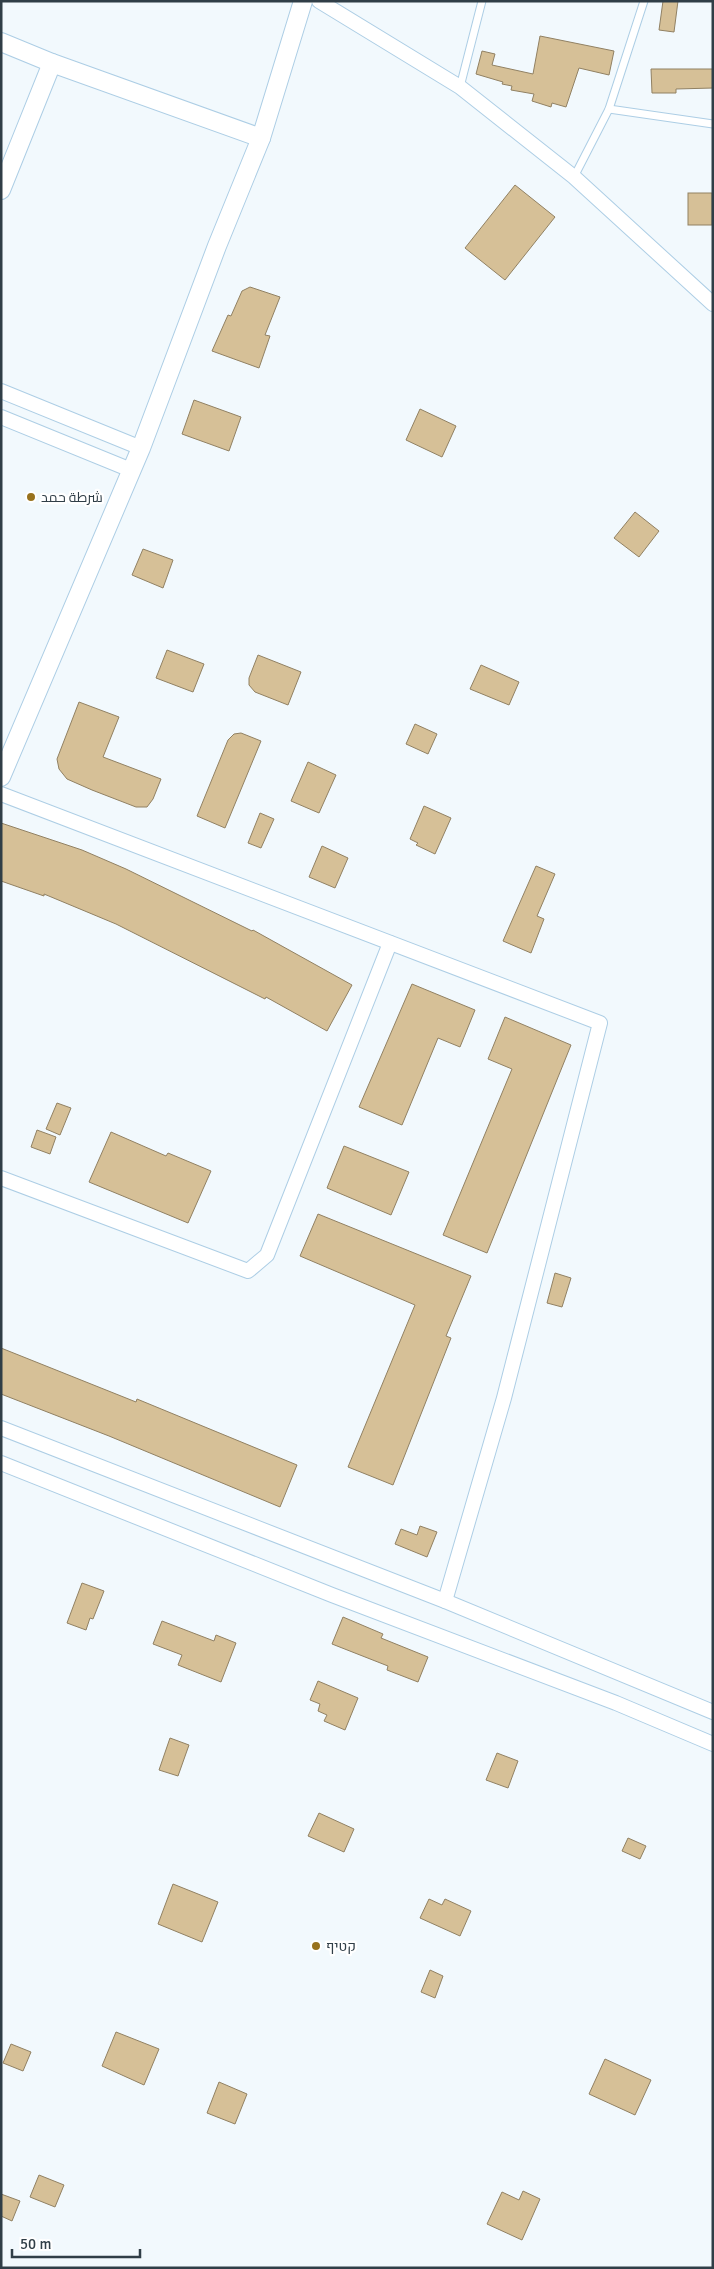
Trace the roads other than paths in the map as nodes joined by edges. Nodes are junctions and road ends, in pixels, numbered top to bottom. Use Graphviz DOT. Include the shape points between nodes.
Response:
graph roads {
  1 [pos="303,1"];
  2 [pos="319,1"];
  3 [pos="482,1"];
  4 [pos="644,1"];
  5 [pos="1,42"];
  6 [pos="52,63"];
  7 [pos="460,87"];
  8 [pos="609,109"];
  9 [pos="713,124"];
  10 [pos="261,138"];
  11 [pos="574,177"];
  12 [pos="1,190"];
  13 [pos="713,304"];
  14 [pos="1,391"];
  15 [pos="1,417"];
  16 [pos="141,448"];
  17 [pos="131,470"];
  18 [pos="1,777"];
  19 [pos="1,794"];
  20 [pos="390,943"];
  21 [pos="1,1178"];
  22 [pos="1,1428"];
  23 [pos="1,1463"];
  24 [pos="445,1601"];
  25 [pos="713,1712"];
  26 [pos="713,1744"];
  1 -- 10 [label="street"];
  2 -- 7 [label="street"];
  3 -- 7 [label="lane"];
  4 -- 8 [label="lane"];
  5 -- 6 [label="street"];
  6 -- 10 [label="street"];
  6 -- 12 [label="street"];
  7 -- 11 [label="street"];
  8 -- 9 [label="lane"];
  8 -- 11 [label="lane"];
  10 -- 16 [label="street"];
  11 -- 13 [label="street"];
  14 -- 16 [label="street"];
  15 -- 17 [label="street"];
  16 -- 17 [label="street"];
  17 -- 18 [label="street"];
  19 -- 20 [label="street"];
  20 -- 21 [label="street" via="267,1255 248,1271"];
  20 -- 24 [label="street" via="600,1023 504,1398"];
  22 -- 24 [label="street"];
  23 -- 26 [label="street" via="332,1595 616,1703"];
  24 -- 25 [label="street"];
}
